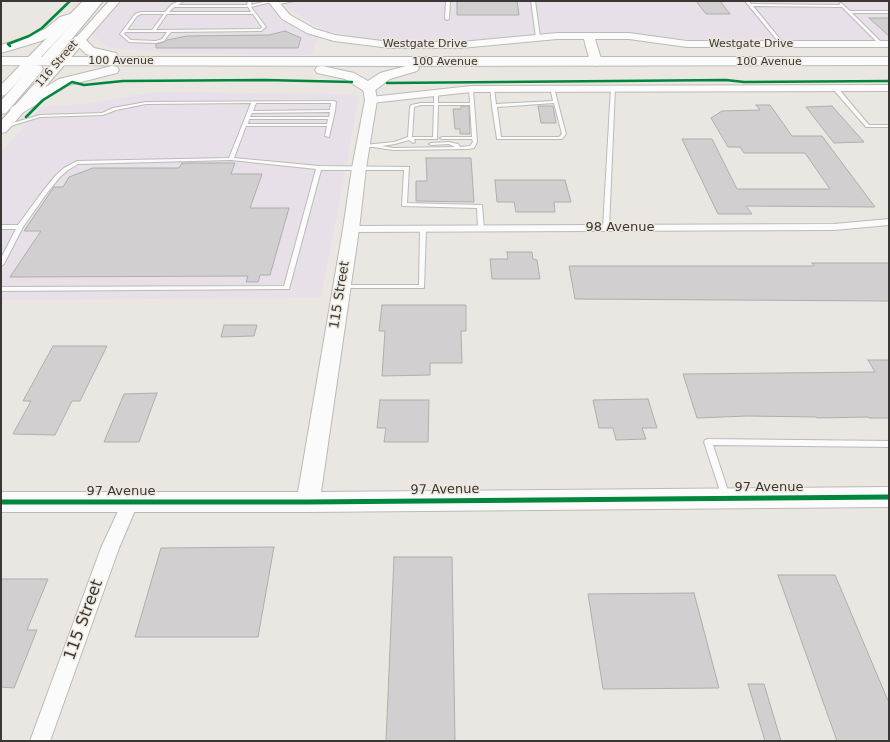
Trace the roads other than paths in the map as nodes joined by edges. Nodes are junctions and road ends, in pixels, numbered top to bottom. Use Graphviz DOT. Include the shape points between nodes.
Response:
graph roads {
  1 [pos="89,1"];
  2 [pos="97,1"];
  3 [pos="115,1"];
  4 [pos="182,1"];
  5 [pos="208,1"];
  6 [pos="228,1"];
  7 [pos="292,1"];
  8 [pos="448,1"];
  9 [pos="533,1"];
  10 [pos="747,1"];
  11 [pos="838,1"];
  12 [pos="274,2"];
  13 [pos="250,3"];
  14 [pos="751,5"];
  15 [pos="172,6"];
  16 [pos="843,6"];
  17 [pos="849,12"];
  18 [pos="889,12"];
  19 [pos="166,13"];
  20 [pos="254,13"];
  21 [pos="74,16"];
  22 [pos="447,20"];
  23 [pos="124,31"];
  24 [pos="153,31"];
  25 [pos="170,31"];
  26 [pos="589,36"];
  27 [pos="538,37"];
  28 [pos="79,40"];
  29 [pos="782,44"];
  30 [pos="885,44"];
  31 [pos="1,49"];
  32 [pos="1,61"];
  33 [pos="179,61"];
  34 [pos="889,61"];
  35 [pos="596,62"];
  36 [pos="42,65"];
  37 [pos="121,68"];
  38 [pos="308,68"];
  39 [pos="413,68"];
  40 [pos="889,68"];
  41 [pos="1,69"];
  42 [pos="552,88"];
  43 [pos="613,88"];
  44 [pos="835,88"];
  45 [pos="889,88"];
  46 [pos="471,89"];
  47 [pos="492,89"];
  48 [pos="1,92"];
  49 [pos="436,92"];
  50 [pos="370,94"];
  51 [pos="556,102"];
  52 [pos="436,104"];
  53 [pos="472,104"];
  54 [pos="494,106"];
  55 [pos="1,110"];
  56 [pos="17,110"];
  57 [pos="249,114"];
  58 [pos="332,115"];
  59 [pos="889,126"];
  60 [pos="1,128"];
  61 [pos="327,136"];
  62 [pos="410,138"];
  63 [pos="436,138"];
  64 [pos="474,138"];
  65 [pos="414,144"];
  66 [pos="370,146"];
  67 [pos="458,148"];
  68 [pos="401,149"];
  69 [pos="231,159"];
  70 [pos="319,168"];
  71 [pos="359,168"];
  72 [pos="889,222"];
  73 [pos="1,227"];
  74 [pos="20,227"];
  75 [pos="606,228"];
  76 [pos="351,229"];
  77 [pos="423,229"];
  78 [pos="481,229"];
  79 [pos="1,264"];
  80 [pos="342,287"];
  81 [pos="1,289"];
  82 [pos="889,444"];
  83 [pos="889,497"];
  84 [pos="726,498"];
  85 [pos="131,501"];
  86 [pos="1,502"];
  87 [pos="308,502"];
  88 [pos="40,741"];
  1 -- 21 [label="street, 116 Street"];
  2 -- 36 [label="main road" via="63,44"];
  3 -- 28 [label="street, 116 Street"];
  4 -- 15 [label="lane"];
  5 -- 6 [label="lane"];
  7 -- 12 [label="lane"];
  8 -- 22 [label="lane"];
  9 -- 27 [label="lane"];
  10 -- 14 [label="lane"];
  11 -- 16 [label="lane"];
  12 -- 13 [label="lane"];
  12 -- 27 [label="street, Westgate Drive" via="286,17 302,26 334,38 361,42 461,45"];
  13 -- 15 [label="lane"];
  13 -- 20 [label="lane"];
  14 -- 16 [label="lane"];
  14 -- 29 [label="lane"];
  15 -- 19 [label="lane"];
  16 -- 17 [label="lane"];
  17 -- 18 [label="lane"];
  17 -- 30 [label="lane"];
  19 -- 20 [label="lane"];
  19 -- 23 [label="lane" via="138,14"];
  19 -- 24 [label="lane"];
  20 -- 25 [label="lane" via="264,27 261,30"];
  21 -- 31 [label="main road" via="64,19 37,38"];
  21 -- 36 [label="street, 116 Street"];
  23 -- 24 [label="lane"];
  23 -- 25 [label="lane" via="122,34 130,41 156,42 163,40"];
  24 -- 25 [label="lane"];
  26 -- 27 [label="street, Westgate Drive"];
  26 -- 29 [label="street, Westgate Drive" via="629,36 687,44"];
  26 -- 35 [label="street"];
  28 -- 33 [label="main road" via="97,54"];
  28 -- 36 [label="street, 116 Street"];
  29 -- 30 [label="street, Westgate Drive"];
  32 -- 36 [label="main road, 100 Avenue"];
  33 -- 35 [label="main road, 100 Avenue"];
  33 -- 36 [label="main road, 100 Avenue"];
  34 -- 35 [label="main road, 100 Avenue"];
  36 -- 37 [label="main road, 100 Avenue"];
  36 -- 41 [label="main road, 100 Avenue"];
  36 -- 48 [label="street, 116 Street"];
  36 -- 55 [label="main road"];
  36 -- 56 [label="street, 116 Street"];
  37 -- 38 [label="main road, 100 Avenue"];
  37 -- 56 [label="main road" via="64,82"];
  38 -- 39 [label="main road, 100 Avenue"];
  38 -- 50 [label="main road" via="349,76 358,80"];
  39 -- 40 [label="main road, 100 Avenue"];
  39 -- 50 [label="main road" via="385,76 374,83"];
  42 -- 43 [label="street"];
  42 -- 47 [label="street"];
  42 -- 51 [label="lane"];
  43 -- 44 [label="street"];
  43 -- 75 [label="lane"];
  44 -- 45 [label="street"];
  44 -- 59 [label="lane" via="868,126"];
  46 -- 47 [label="street"];
  46 -- 49 [label="street"];
  46 -- 53 [label="lane"];
  47 -- 54 [label="lane"];
  49 -- 50 [label="street"];
  49 -- 52 [label="lane"];
  50 -- 66 [label="street, 115 Street"];
  51 -- 54 [label="lane"];
  51 -- 54 [label="lane" via="564,134 560,138 498,138"];
  52 -- 53 [label="lane"];
  52 -- 62 [label="lane" via="412,107"];
  52 -- 63 [label="lane"];
  53 -- 64 [label="lane"];
  56 -- 60 [label="street, 116 Street"];
  57 -- 58 [label="lane"];
  57 -- 58 [label="lane"];
  57 -- 58 [label="lane"];
  57 -- 60 [label="lane" via="146,103 103,114 40,116"];
  57 -- 69 [label="lane"];
  58 -- 61 [label="lane"];
  62 -- 63 [label="lane"];
  62 -- 65 [label="lane"];
  62 -- 66 [label="lane"];
  63 -- 64 [label="lane"];
  64 -- 67 [label="lane" via="472,147"];
  65 -- 67 [label="lane" via="449,143"];
  65 -- 68 [label="lane"];
  66 -- 68 [label="lane"];
  66 -- 71 [label="street, 115 Street"];
  67 -- 68 [label="lane"];
  69 -- 70 [label="lane"];
  69 -- 74 [label="lane" via="77,164 58,176"];
  70 -- 71 [label="lane"];
  70 -- 81 [label="lane" via="287,288"];
  71 -- 76 [label="street, 115 Street"];
  71 -- 78 [label="lane" via="407,168 404,205 480,206"];
  72 -- 75 [label="street, 98 Avenue" via="834,227"];
  73 -- 74 [label="lane"];
  74 -- 79 [label="lane"];
  75 -- 78 [label="street, 98 Avenue"];
  76 -- 77 [label="street, 98 Avenue"];
  76 -- 80 [label="street, 115 Street"];
  77 -- 78 [label="street, 98 Avenue"];
  77 -- 80 [label="lane" via="422,286"];
  80 -- 87 [label="street, 115 Street"];
  82 -- 84 [label="lane" via="708,442"];
  83 -- 84 [label="street, 97 Avenue"];
  84 -- 87 [label="street, 97 Avenue"];
  85 -- 86 [label="street, 97 Avenue"];
  85 -- 87 [label="street, 97 Avenue"];
  85 -- 88 [label="street, 115 Street" via="110,548"];
}
